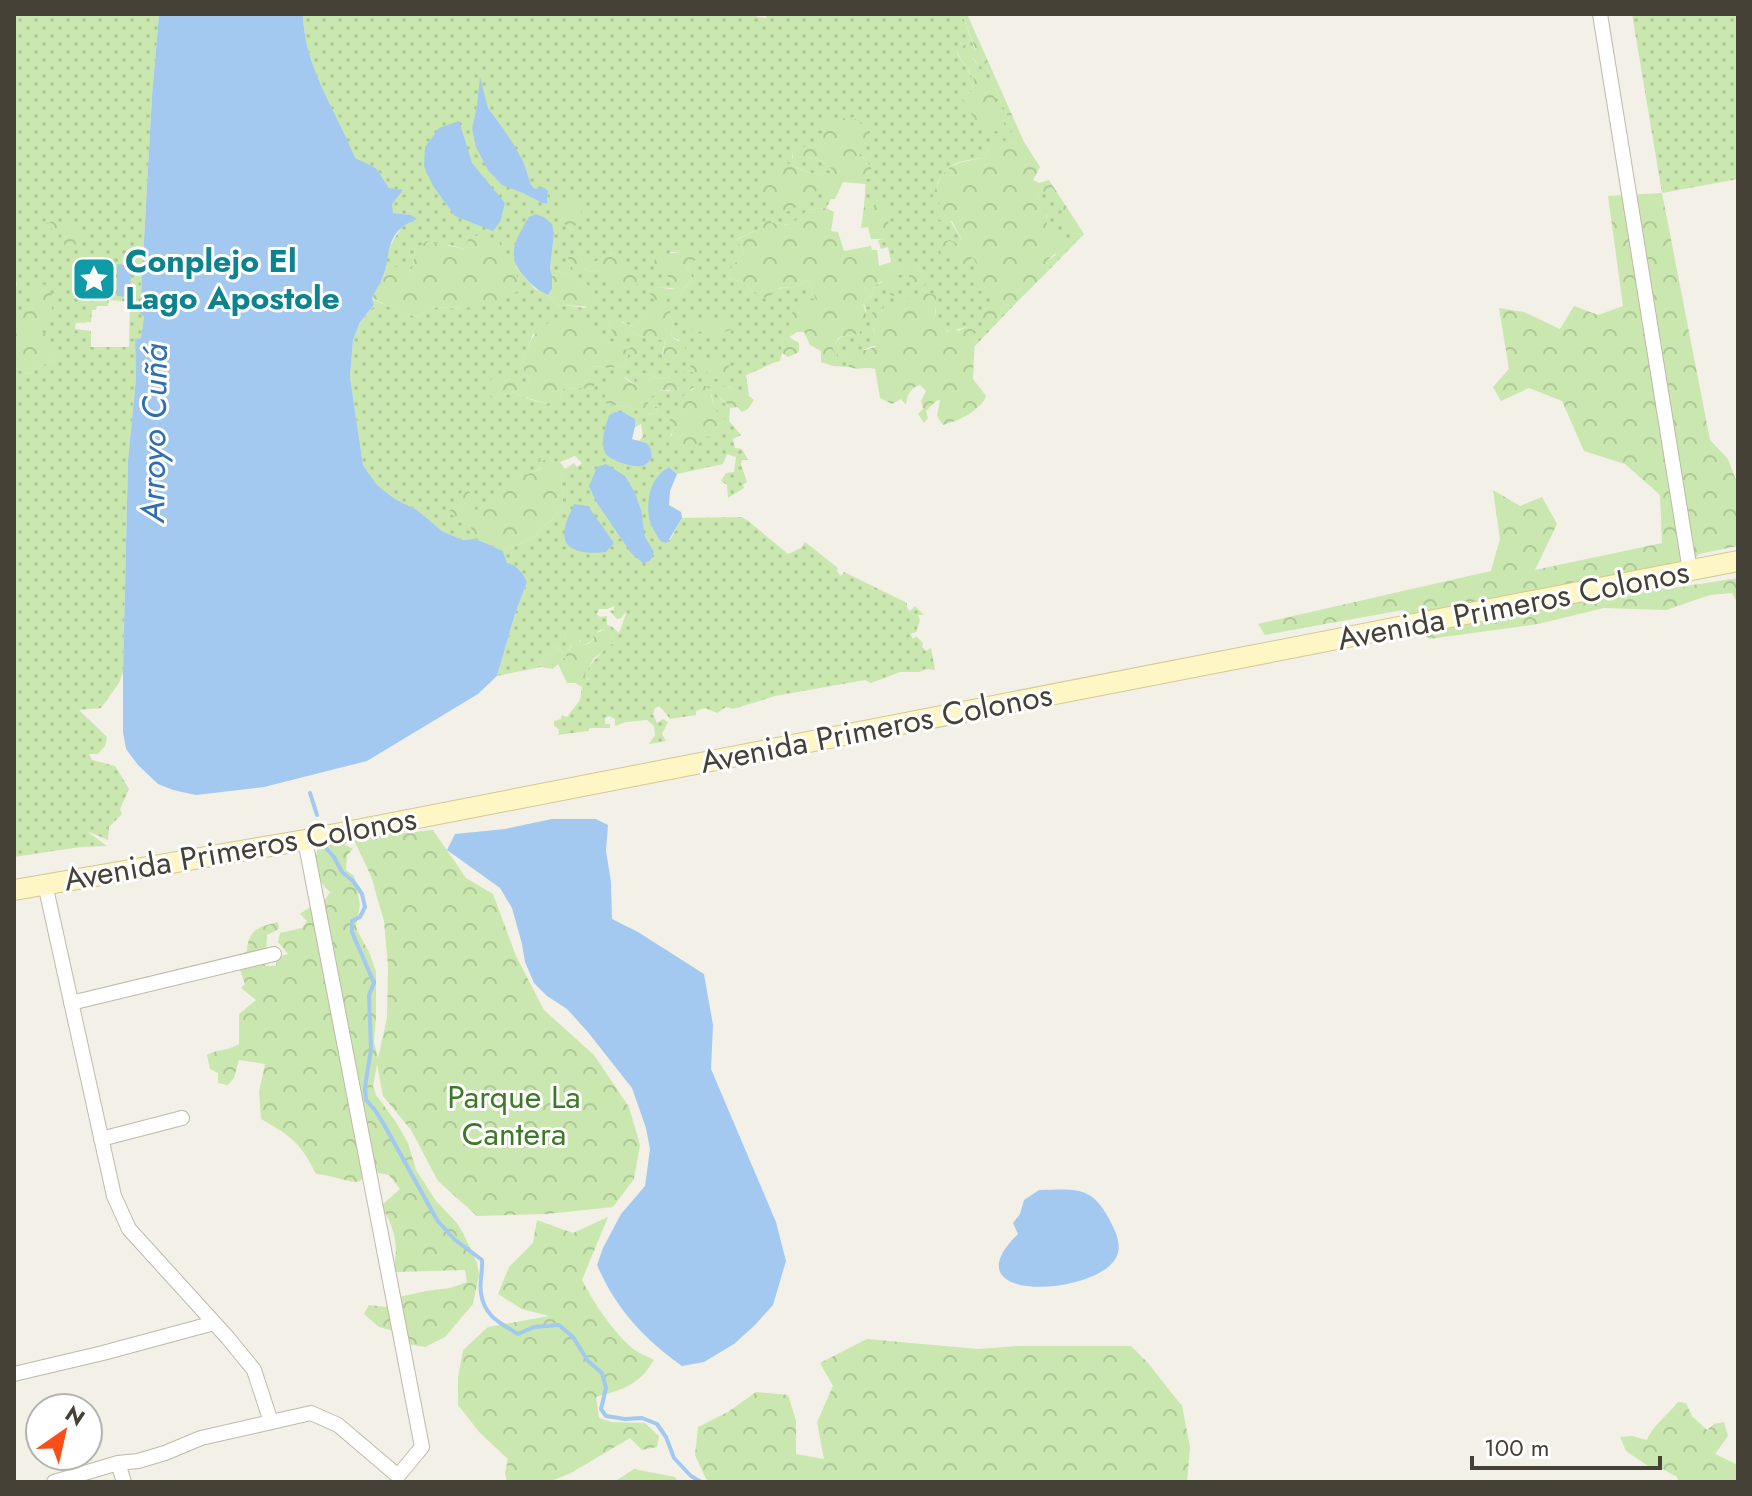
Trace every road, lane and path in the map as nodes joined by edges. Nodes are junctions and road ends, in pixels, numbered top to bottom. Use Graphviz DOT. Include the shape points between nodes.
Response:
graph roads {
  1 [pos="1600,14"];
  2 [pos="1738,561"];
  3 [pos="1690,571"];
  4 [pos="305,840"];
  5 [pos="45,884"];
  6 [pos="14,890"];
  7 [pos="274,954"];
  8 [pos="71,1003"];
  9 [pos="182,1118"];
  10 [pos="101,1139"];
  11 [pos="214,1323"];
  12 [pos="14,1374"];
  13 [pos="271,1422"];
  14 [pos="118,1463"];
  15 [pos="54,1482"];
  16 [pos="124,1482"];
  1 -- 3 [label="street"];
  2 -- 3 [label="street, Avenida Primeros Colonos"];
  3 -- 4 [label="street, Avenida Primeros Colonos"];
  4 -- 5 [label="street, Avenida Primeros Colonos"];
  4 -- 13 [label="street" via="422,1447 398,1476 338,1425 311,1413"];
  5 -- 6 [label="street, Avenida Primeros Colonos"];
  5 -- 8 [label="street"];
  7 -- 8 [label="street"];
  8 -- 10 [label="street"];
  9 -- 10 [label="street"];
  10 -- 11 [label="street" via="114,1196 129,1229"];
  11 -- 12 [label="street"];
  11 -- 13 [label="street" via="254,1370"];
  13 -- 14 [label="street"];
  14 -- 15 [label="street"];
  14 -- 16 [label="street"];
}
